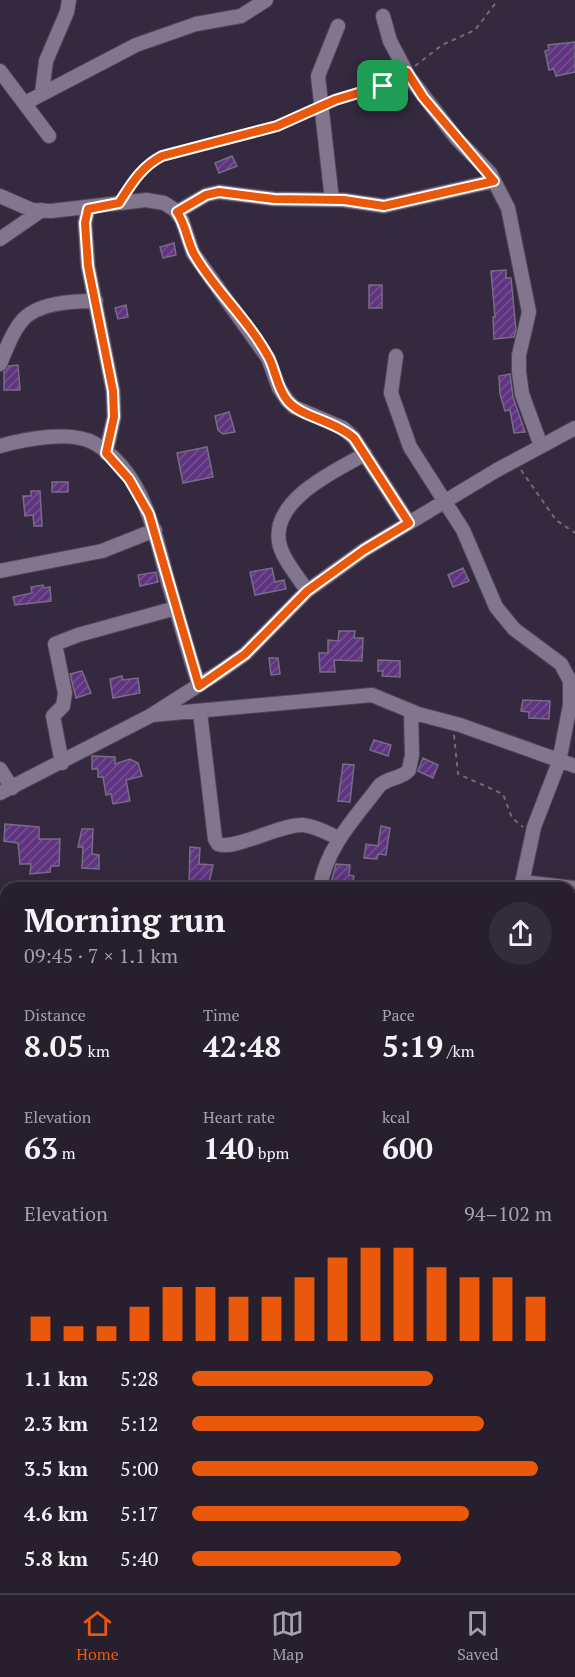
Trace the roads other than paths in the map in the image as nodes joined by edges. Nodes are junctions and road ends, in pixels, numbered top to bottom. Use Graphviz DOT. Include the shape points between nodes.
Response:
graph roads {
  1 [pos="69,0"];
  2 [pos="266,0"];
  3 [pos="383,16"];
  4 [pos="338,26"];
  5 [pos="0,71"];
  6 [pos="42,93"];
  7 [pos="25,103"];
  8 [pos="49,135"];
  9 [pos="494,181"];
  10 [pos="0,196"];
  11 [pos="332,200"];
  12 [pos="88,209"];
  13 [pos="42,210"];
  14 [pos="177,212"];
  15 [pos="0,239"];
  16 [pos="96,301"];
  17 [pos="396,356"];
  18 [pos="0,364"];
  19 [pos="575,428"];
  20 [pos="0,445"];
  21 [pos="541,446"];
  22 [pos="106,453"];
  23 [pos="366,454"];
  24 [pos="445,502"];
  25 [pos="409,523"];
  26 [pos="155,530"];
  27 [pos="0,571"];
  28 [pos="307,591"];
  29 [pos="176,608"];
  30 [pos="199,686"];
  31 [pos="411,711"];
  32 [pos="200,712"];
  33 [pos="150,716"];
  34 [pos="559,762"];
  35 [pos="62,763"];
  36 [pos="575,766"];
  37 [pos="0,769"];
  38 [pos="6,790"];
  39 [pos="338,838"];
  40 [pos="321,882"];
  41 [pos="523,882"];
  1 -- 6 [label="street" via="46,61"];
  2 -- 6 [label="street" via="242,16 196,24 136,45"];
  3 -- 9 [label="street" via="390,41 423,97"];
  4 -- 11 [label="street" via="320,70"];
  5 -- 7 [label="street"];
  6 -- 7 [label="street"];
  7 -- 8 [label="street"];
  9 -- 11 [label="street" via="394,204 374,206"];
  9 -- 21 [label="street" via="508,208 527,299 529,322 519,355 519,372 522,394"];
  10 -- 13 [label="street" via="32,210"];
  11 -- 14 [label="street" via="274,199 219,192"];
  12 -- 13 [label="street"];
  12 -- 14 [label="street" via="146,200 164,203"];
  12 -- 16 [label="street" via="85,237"];
  13 -- 15 [label="street"];
  14 -- 23 [label="street" via="193,253 268,358 287,400 294,407 343,428"];
  16 -- 18 [label="street" via="72,301 44,308 22,320"];
  16 -- 22 [label="street" via="114,407"];
  17 -- 24 [label="street" via="391,390 399,420 410,447"];
  19 -- 21 [label="street"];
  20 -- 22 [label="street" via="40,438 81,438"];
  21 -- 24 [label="street"];
  22 -- 26 [label="street" via="129,479"];
  23 -- 25 [label="street"];
  23 -- 28 [label="street" via="311,486 286,510 279,543"];
  24 -- 25 [label="street"];
  24 -- 34 [label="street" via="463,530 487,590 504,618 567,671 570,705"];
  25 -- 28 [label="street"];
  26 -- 27 [label="street" via="102,551"];
  26 -- 29 [label="street"];
  28 -- 30 [label="street" via="245,654"];
  29 -- 30 [label="street"];
  29 -- 35 [label="street" via="55,644 65,693 63,706 53,716"];
  30 -- 33 [label="street"];
  31 -- 32 [label="street" via="372,695 355,695"];
  31 -- 34 [label="street"];
  31 -- 39 [label="street" via="409,770 380,784"];
  32 -- 33 [label="street"];
  32 -- 39 [label="street" via="218,844 231,845 303,825"];
  33 -- 35 [label="street"];
  34 -- 36 [label="street"];
  34 -- 41 [label="street" via="533,833"];
  35 -- 38 [label="street"];
  37 -- 38 [label="street"];
  39 -- 40 [label="street" via="327,858"];
}
